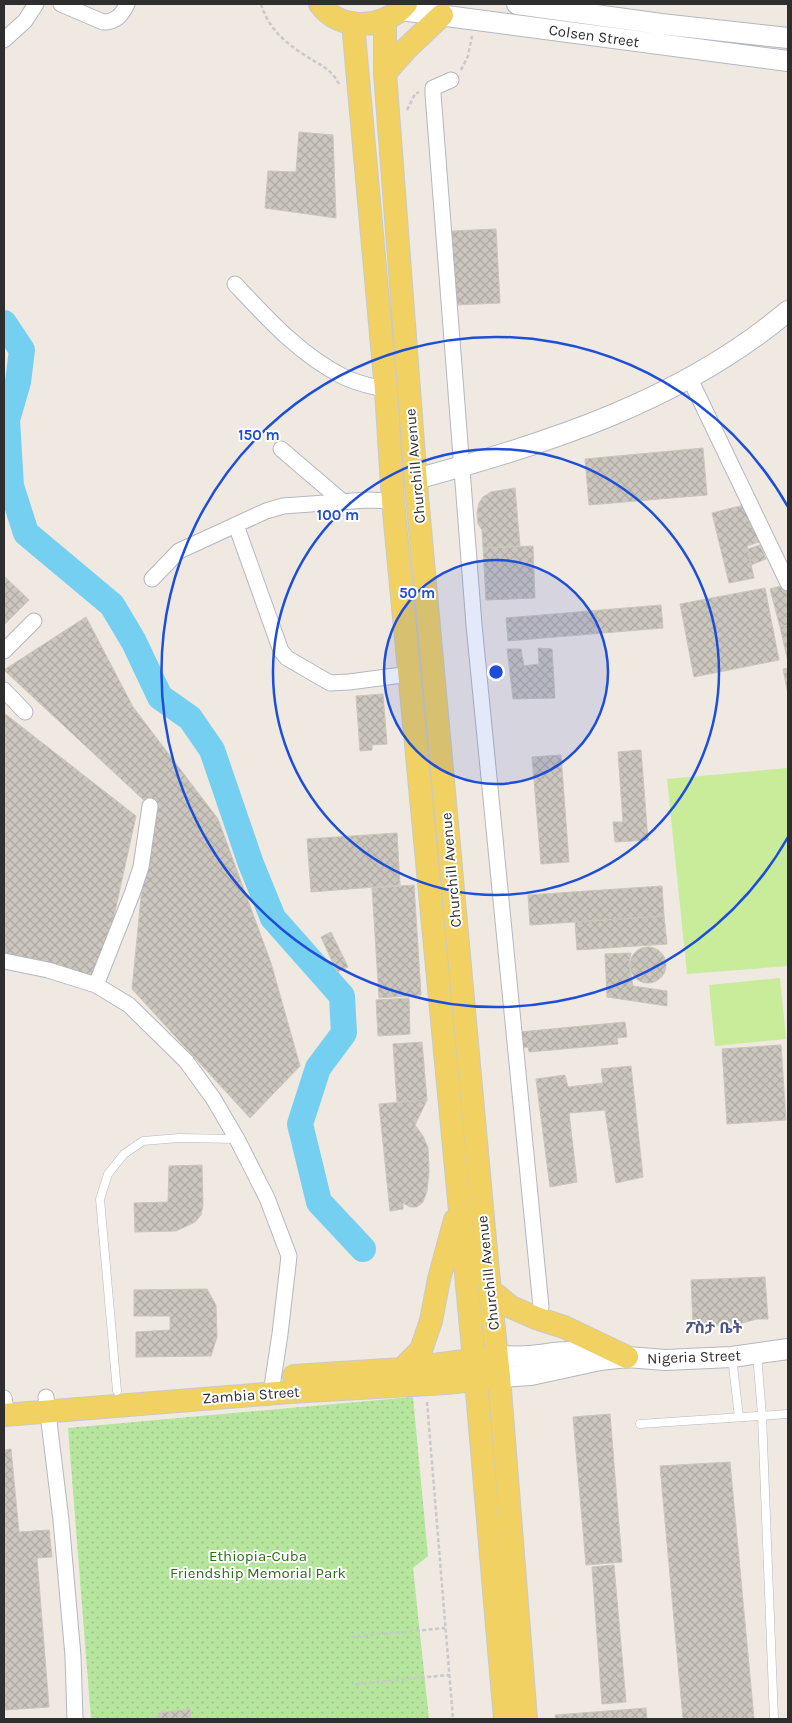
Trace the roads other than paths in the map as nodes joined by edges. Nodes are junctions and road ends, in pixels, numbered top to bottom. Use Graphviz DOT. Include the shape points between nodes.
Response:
graph roads {
  1 [pos="36,4"];
  2 [pos="61,4"];
  3 [pos="127,4"];
  4 [pos="320,4"];
  5 [pos="517,4"];
  6 [pos="397,11"];
  7 [pos="442,15"];
  8 [pos="353,23"];
  9 [pos="788,38"];
  10 [pos="4,40"];
  11 [pos="788,61"];
  12 [pos="385,73"];
  13 [pos="451,80"];
  14 [pos="235,284"];
  15 [pos="788,310"];
  16 [pos="690,379"];
  17 [pos="386,390"];
  18 [pos="281,449"];
  19 [pos="462,466"];
  20 [pos="416,479"];
  21 [pos="393,501"];
  22 [pos="343,502"];
  23 [pos="236,525"];
  24 [pos="152,579"];
  25 [pos="788,583"];
  26 [pos="34,621"];
  27 [pos="4,651"];
  28 [pos="410,674"];
  29 [pos="4,690"];
  30 [pos="25,712"];
  31 [pos="150,806"];
  32 [pos="4,961"];
  33 [pos="96,985"];
  34 [pos="237,1139"];
  35 [pos="459,1205"];
  36 [pos="490,1290"];
  37 [pos="541,1307"];
  38 [pos="788,1349"];
  39 [pos="757,1354"];
  40 [pos="732,1356"];
  41 [pos="627,1357"];
  42 [pos="498,1367"];
  43 [pos="402,1369"];
  44 [pos="475,1370"];
  45 [pos="272,1386"];
  46 [pos="118,1398"];
  47 [pos="47,1404"];
  48 [pos="5,1405"];
  49 [pos="788,1414"];
  50 [pos="762,1416"];
  51 [pos="739,1417"];
  52 [pos="640,1424"];
  53 [pos="75,1719"];
  54 [pos="505,1719"];
  55 [pos="526,1719"];
  56 [pos="774,1719"];
  1 -- 10 [label="street" via="25,21"];
  2 -- 3 [label="street" via="108,22 122,14"];
  4 -- 8 [label="main road" via="336,18"];
  5 -- 9 [label="main road"];
  6 -- 7 [label="main road, Colsen Street"];
  6 -- 8 [label="main road" via="369,24"];
  6 -- 12 [label="main road, Churchill Avenue"];
  7 -- 11 [label="main road, Colsen Street"];
  7 -- 12 [label="main road"];
  8 -- 17 [label="main road, Churchill Avenue"];
  12 -- 20 [label="main road, Churchill Avenue"];
  13 -- 19 [label="street" via="433,88"];
  14 -- 17 [label="street" via="280,332 313,358 343,376"];
  15 -- 16 [label="main road" via="765,330"];
  16 -- 19 [label="main road" via="610,417"];
  16 -- 25 [label="street"];
  17 -- 21 [label="main road, Churchill Avenue"];
  18 -- 22 [label="street"];
  19 -- 20 [label="main road"];
  19 -- 37 [label="street" via="474,625"];
  20 -- 36 [label="main road, Churchill Avenue"];
  21 -- 22 [label="street"];
  21 -- 28 [label="main road, Churchill Avenue"];
  22 -- 23 [label="street" via="283,506"];
  23 -- 24 [label="street" via="179,551"];
  23 -- 28 [label="street" via="281,651 287,658 330,683"];
  26 -- 27 [label="street"];
  28 -- 35 [label="main road, Churchill Avenue"];
  29 -- 30 [label="street"];
  31 -- 33 [label="street" via="141,867"];
  32 -- 33 [label="street"];
  33 -- 34 [label="street" via="129,1005 186,1061"];
  34 -- 45 [label="street" via="268,1198 289,1256"];
  34 -- 46 [label="lane" via="143,1141 124,1154 108,1174 100,1199"];
  35 -- 43 [label="main road" via="421,1350"];
  35 -- 44 [label="main road, Churchill Avenue"];
  36 -- 41 [label="main road" via="511,1307 564,1327"];
  36 -- 42 [label="main road, Churchill Avenue"];
  38 -- 39 [label="main road, Nigeria Street"];
  39 -- 40 [label="main road, Nigeria Street"];
  39 -- 50 [label="lane"];
  40 -- 41 [label="main road, Nigeria Street" via="665,1360"];
  40 -- 51 [label="lane"];
  41 -- 42 [label="main road, Nigeria Street" via="600,1360 583,1353 561,1351 530,1356"];
  42 -- 44 [label="main road, Zambia Street"];
  42 -- 55 [label="main road, Churchill Avenue"];
  43 -- 44 [label="main road, Zambia Street"];
  43 -- 45 [label="main road, Zambia Street"];
  44 -- 45 [label="main road, Zambia Street" via="426,1384"];
  44 -- 54 [label="main road, Churchill Avenue"];
  45 -- 46 [label="main road, Zambia Street"];
  46 -- 47 [label="main road, Zambia Street"];
  47 -- 48 [label="main road, Zambia Street"];
  47 -- 53 [label="street" via="61,1520"];
  49 -- 50 [label="lane"];
  50 -- 51 [label="lane"];
  50 -- 56 [label="lane"];
  51 -- 52 [label="lane"];
}
